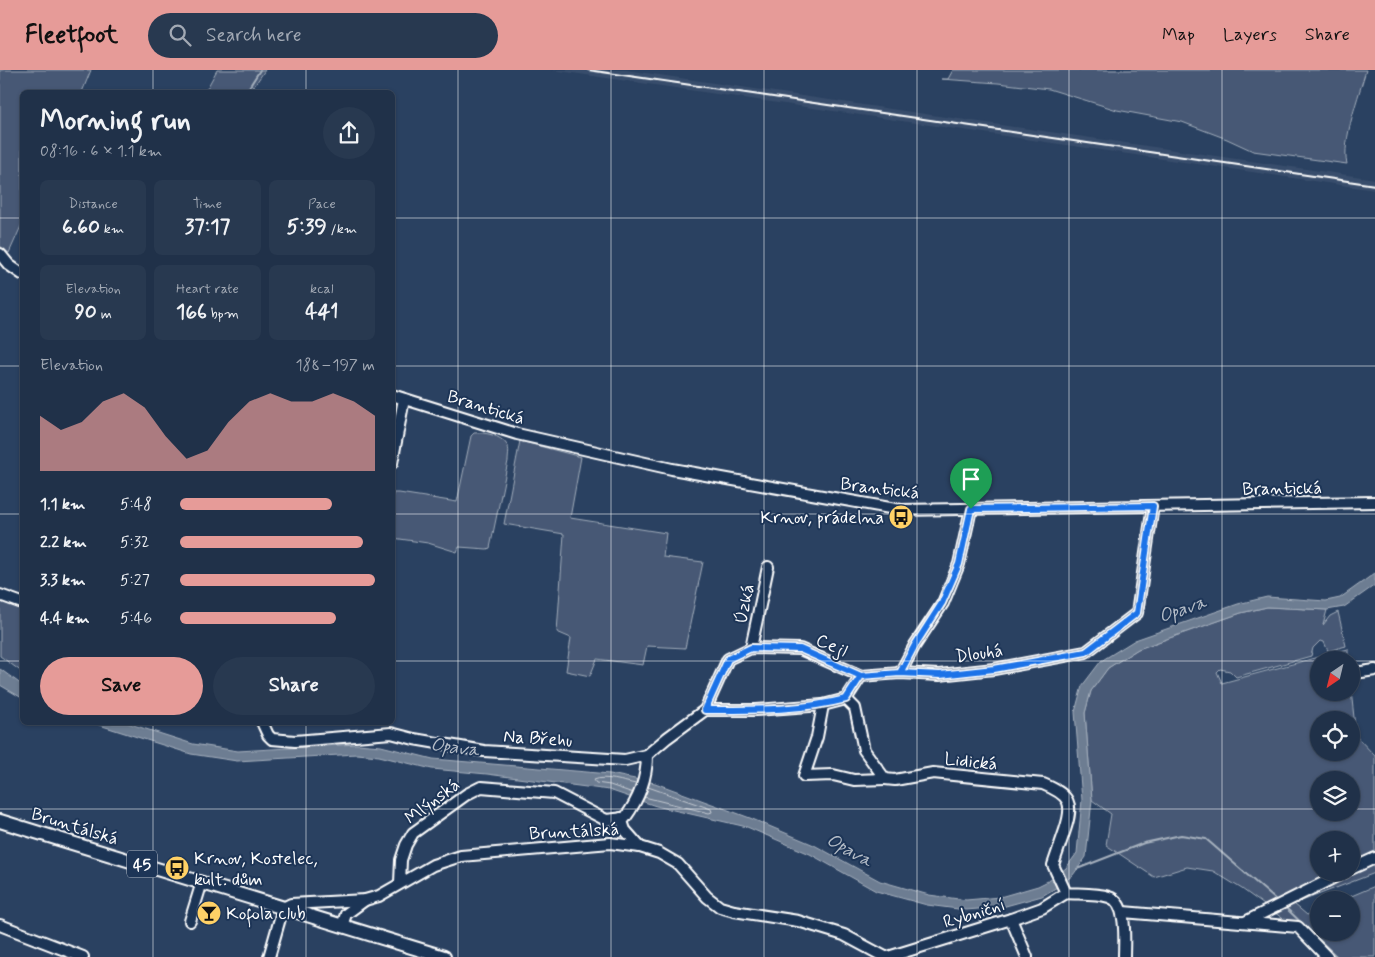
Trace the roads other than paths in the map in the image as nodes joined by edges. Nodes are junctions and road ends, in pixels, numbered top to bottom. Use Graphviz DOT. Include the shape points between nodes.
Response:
graph roads {
  1 [pos="4,259"];
  2 [pos="20,272"];
  3 [pos="395,396"];
  4 [pos="404,399"];
  5 [pos="395,447"];
  6 [pos="1375,502"];
  7 [pos="1153,506"];
  8 [pos="971,509"];
  9 [pos="768,568"];
  10 [pos="0,595"];
  11 [pos="20,602"];
  12 [pos="751,648"];
  13 [pos="1375,670"];
  14 [pos="1360,672"];
  15 [pos="900,673"];
  16 [pos="861,676"];
  17 [pos="846,699"];
  18 [pos="823,705"];
  19 [pos="705,710"];
  20 [pos="264,725"];
  21 [pos="647,756"];
  22 [pos="885,779"];
  23 [pos="621,818"];
  24 [pos="0,821"];
  25 [pos="640,846"];
  26 [pos="1375,858"];
  27 [pos="1360,865"];
  28 [pos="1327,881"];
  29 [pos="202,882"];
  30 [pos="400,883"];
  31 [pos="1065,890"];
  32 [pos="364,900"];
  33 [pos="283,908"];
  34 [pos="1122,912"];
  35 [pos="1011,919"];
  36 [pos="190,921"];
  37 [pos="1244,922"];
  38 [pos="0,925"];
  39 [pos="342,926"];
  40 [pos="83,957"];
  41 [pos="269,957"];
  42 [pos="444,957"];
  43 [pos="887,957"];
  44 [pos="1027,957"];
  45 [pos="1124,957"];
  46 [pos="1327,957"];
  1 -- 2 [label="street"];
  3 -- 4 [label="street, Brantická"];
  4 -- 5 [label="street"];
  4 -- 8 [label="street, Brantická" via="517,434 672,469 901,510"];
  6 -- 7 [label="street, Brantická"];
  7 -- 8 [label="street, Brantická"];
  7 -- 15 [label="street, Dlouhá" via="1137,613 1086,652 994,669 948,674"];
  8 -- 15 [label="street" via="959,564 942,603"];
  9 -- 12 [label="street, Úzká"];
  10 -- 11 [label="street"];
  12 -- 16 [label="street, Cejl" via="800,649"];
  12 -- 19 [label="street, Cejl" via="728,659"];
  13 -- 14 [label="street"];
  15 -- 16 [label="street, Dlouhá"];
  16 -- 17 [label="street"];
  17 -- 18 [label="street"];
  17 -- 22 [label="street" via="855,708 864,750"];
  18 -- 19 [label="street"];
  18 -- 22 [label="street" via="804,776"];
  19 -- 21 [label="street"];
  20 -- 21 [label="street, Na Břehu" via="272,739 294,741 391,733 484,751 625,760"];
  21 -- 23 [label="street" via="647,771 635,805 625,818"];
  22 -- 31 [label="street, Lidická" via="933,773 1043,784 1054,789 1066,797 1071,812 1053,865"];
  23 -- 25 [label="street" via="625,830"];
  23 -- 30 [label="street, Mlýnská" via="606,820 554,793 481,787 413,833 401,860"];
  24 -- 29 [label="main road, Bruntálská / 45"];
  25 -- 30 [label="street, Bruntálská" via="610,843 461,856 433,865"];
  25 -- 43 [label="street, Bruntálská" via="678,864 707,897 720,906 734,912 798,921 844,935"];
  26 -- 27 [label="street"];
  28 -- 37 [label="street"];
  29 -- 33 [label="main road, Bruntálská / 45"];
  29 -- 36 [label="street"];
  30 -- 32 [label="street, Bruntálská" via="379,896"];
  31 -- 34 [label="street" via="1110,897 1120,903"];
  31 -- 35 [label="street, Rybniční" via="1042,908"];
  32 -- 33 [label="street, Bruntálská" via="292,904"];
  32 -- 39 [label="street, Bruntálská" via="346,914"];
  33 -- 39 [label="main road, Bruntálská / 45"];
  33 -- 41 [label="street"];
  34 -- 37 [label="street"];
  34 -- 45 [label="street"];
  35 -- 43 [label="street, Rybniční"];
  35 -- 44 [label="street"];
  37 -- 46 [label="street" via="1298,927"];
  38 -- 40 [label="street"];
  39 -- 42 [label="main road, Bruntálská / 45"];
}
